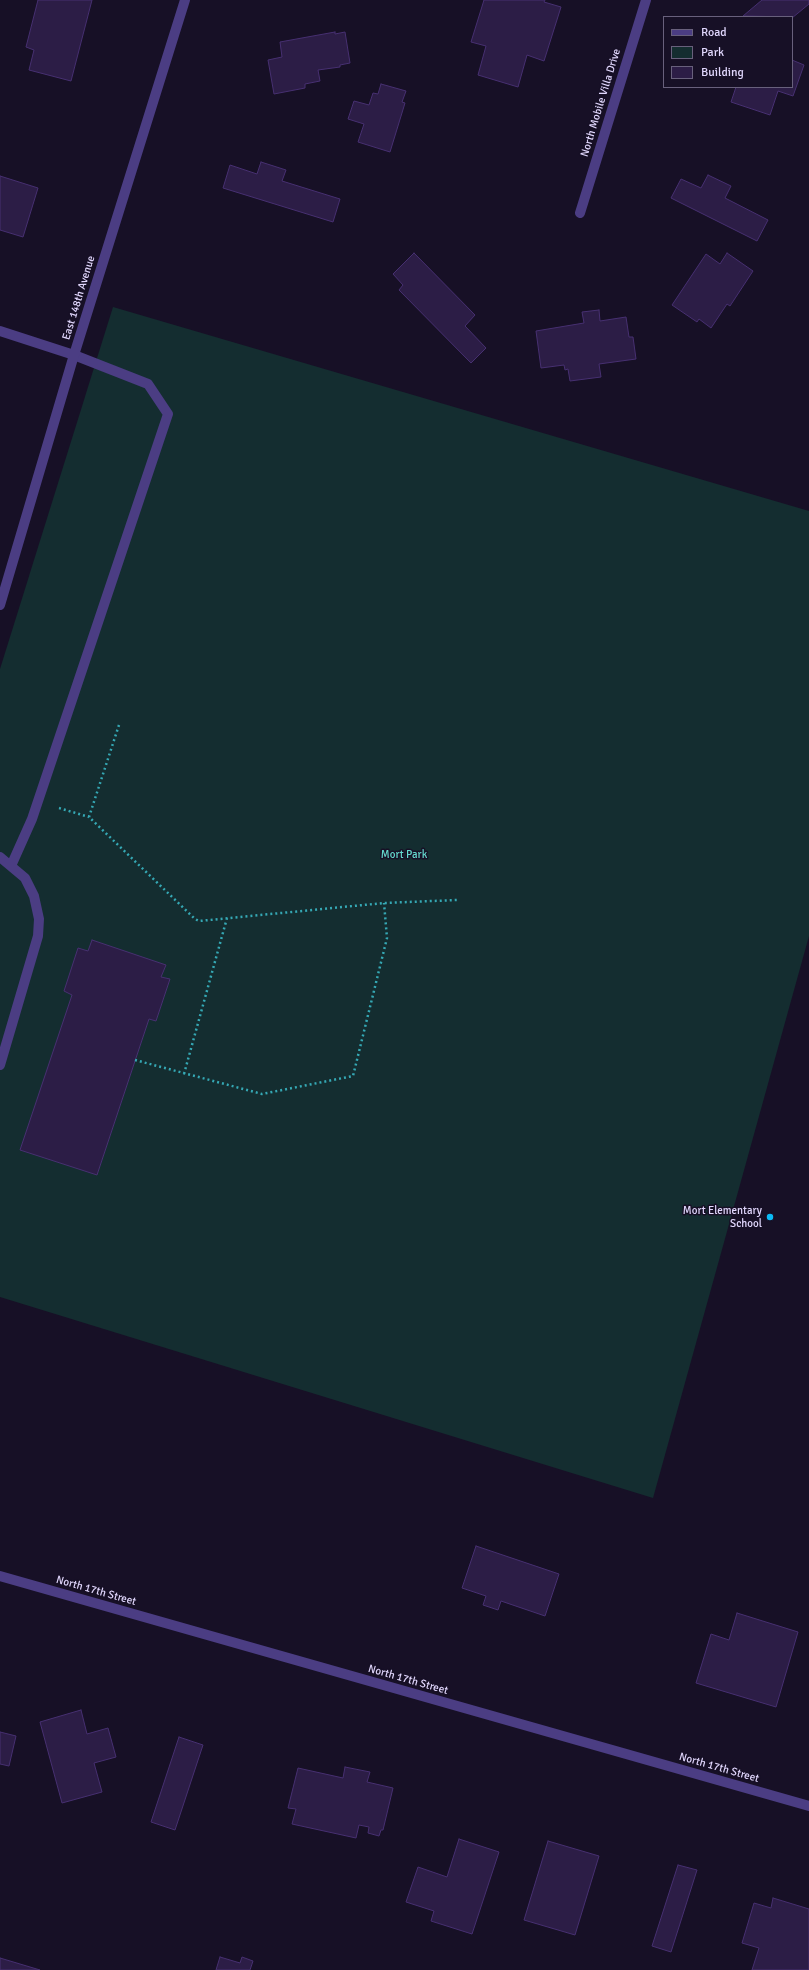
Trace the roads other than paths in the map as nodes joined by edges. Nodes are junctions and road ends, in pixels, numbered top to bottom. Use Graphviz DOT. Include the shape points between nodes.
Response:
graph roads {
  1 [pos="185,0"];
  2 [pos="646,0"];
  3 [pos="580,213"];
  4 [pos="0,331"];
  5 [pos="74,355"];
  6 [pos="0,605"];
  7 [pos="0,857"];
  8 [pos="11,866"];
  9 [pos="0,1065"];
  10 [pos="0,1576"];
  11 [pos="809,1806"];
  1 -- 5 [label="street, East 148th Avenue"];
  2 -- 3 [label="street, North Mobile Villa Drive"];
  4 -- 5 [label="street"];
  5 -- 6 [label="street, East 148th Avenue"];
  5 -- 8 [label="street" via="148,384 168,414 38,801"];
  7 -- 8 [label="street"];
  8 -- 9 [label="street" via="24,878 34,896 38,936"];
  10 -- 11 [label="street, North 17th Street"];
}
